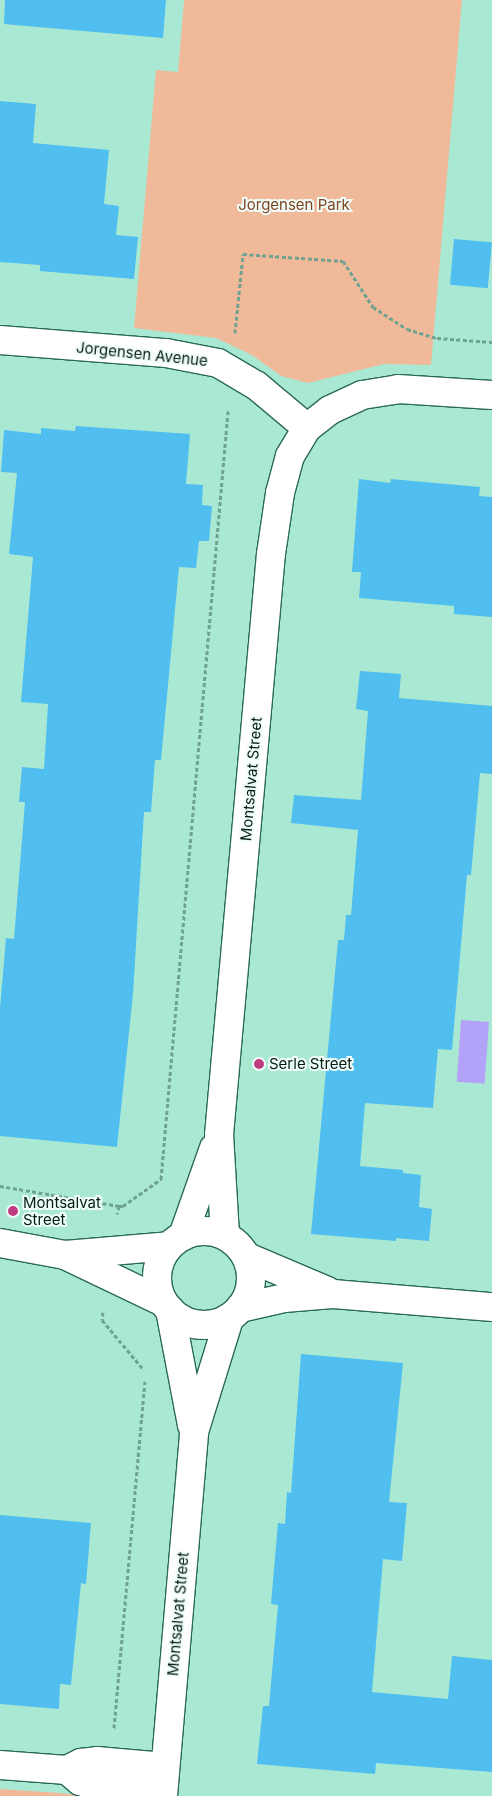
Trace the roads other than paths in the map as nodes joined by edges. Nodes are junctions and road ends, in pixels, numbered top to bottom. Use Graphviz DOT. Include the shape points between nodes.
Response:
graph roads {
  1 [pos="0,340"];
  2 [pos="492,395"];
  3 [pos="307,428"];
  4 [pos="219,1135"];
  5 [pos="225,1235"];
  6 [pos="176,1241"];
  7 [pos="0,1243"];
  8 [pos="65,1255"];
  9 [pos="247,1258"];
  10 [pos="334,1294"];
  11 [pos="167,1306"];
  12 [pos="492,1307"];
  13 [pos="235,1314"];
  14 [pos="194,1432"];
  15 [pos="0,1765"];
  16 [pos="67,1770"];
  17 [pos="164,1785"];
  1 -- 3 [label="street, Jorgensen Avenue" via="197,357 232,370 257,386"];
  2 -- 3 [label="street" via="398,389 362,396 330,410"];
  3 -- 4 [label="street, Montsalvat Street" via="290,456 280,493 271,554"];
  4 -- 5 [label="street, Montsalvat Street"];
  4 -- 6 [label="street, Montsalvat Street"];
  5 -- 6 [label="street" via="211,1231"];
  5 -- 9 [label="street"];
  6 -- 8 [label="street"];
  6 -- 11 [label="street" via="157,1273 158,1288"];
  7 -- 8 [label="street"];
  8 -- 11 [label="street"];
  9 -- 10 [label="street"];
  9 -- 13 [label="street" via="251,1275 249,1293"];
  10 -- 12 [label="street"];
  10 -- 13 [label="street" via="284,1298"];
  11 -- 13 [label="street" via="179,1319 204,1326"];
  11 -- 14 [label="street, Montsalvat Street"];
  13 -- 14 [label="street, Montsalvat Street"];
  14 -- 17 [label="street, Montsalvat Street"];
  15 -- 16 [label="street"];
  16 -- 17 [label="street" via="80,1781 98,1787"];
  16 -- 17 [label="street" via="81,1763 112,1762"];
}
